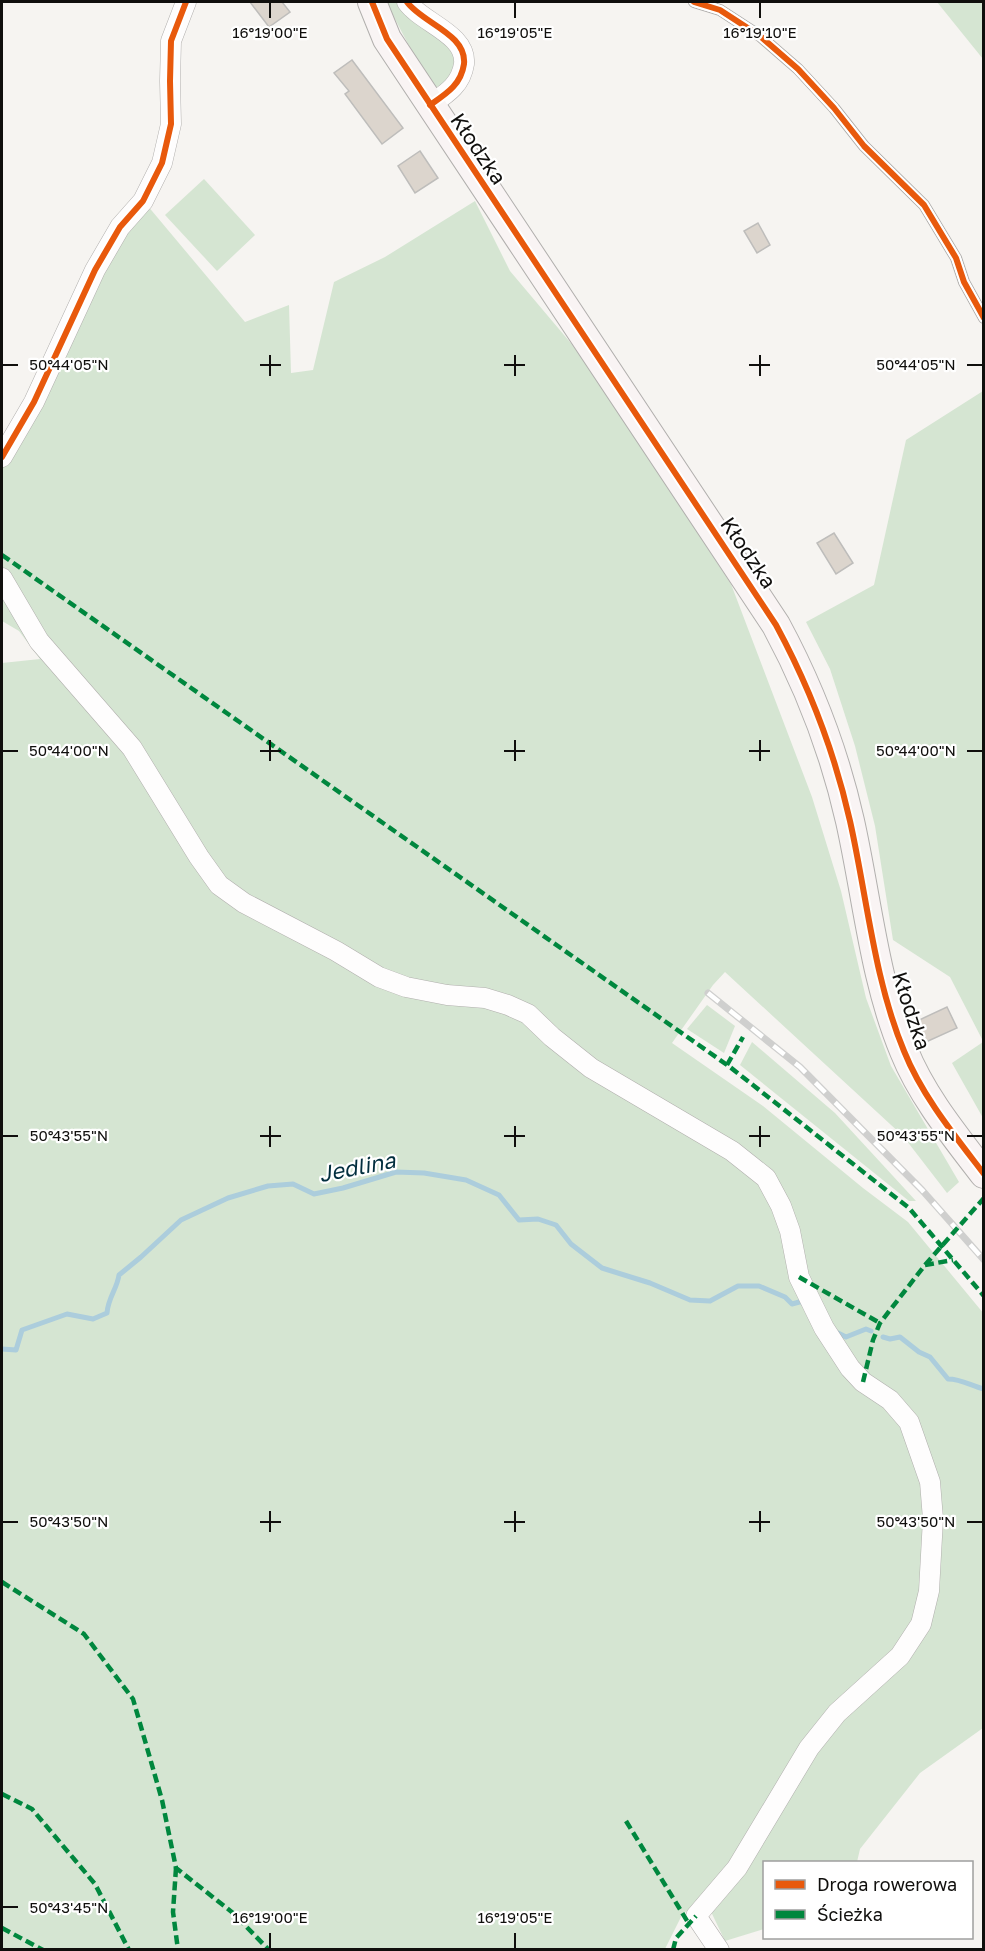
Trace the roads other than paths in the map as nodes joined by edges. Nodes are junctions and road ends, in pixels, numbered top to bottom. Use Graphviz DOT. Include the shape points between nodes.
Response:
graph roads {
  1 [pos="186,2"];
  2 [pos="372,2"];
  3 [pos="407,2"];
  4 [pos="694,2"];
  5 [pos="430,105"];
  6 [pos="984,318"];
  7 [pos="2,457"];
  8 [pos="2,579"];
  9 [pos="984,1174"];
  10 [pos="719,1950"];
  1 -- 7 [label="street" via="171,42 171,124 162,163 143,201 120,228 95,270 34,402"];
  2 -- 5 [label="main road, Kłodzka" via="387,39"];
  3 -- 5 [label="street" via="456,40 465,55 462,74 453,89"];
  4 -- 6 [label="lane" via="720,10 760,36 798,69 864,146 924,205 956,258"];
  5 -- 9 [label="main road, Kłodzka" via="770,616 800,669 836,767 889,1009 905,1053 929,1098"];
  8 -- 10 [label="street" via="39,640 132,748 219,885 244,903 379,977 416,989 485,998 528,1014 591,1068 732,1151 766,1178 790,1231 799,1276 824,1328 850,1368 890,1400 909,1422 930,1482 933,1519 929,1590 921,1624 900,1656 837,1713 809,1748 737,1868 696,1916"];
}
